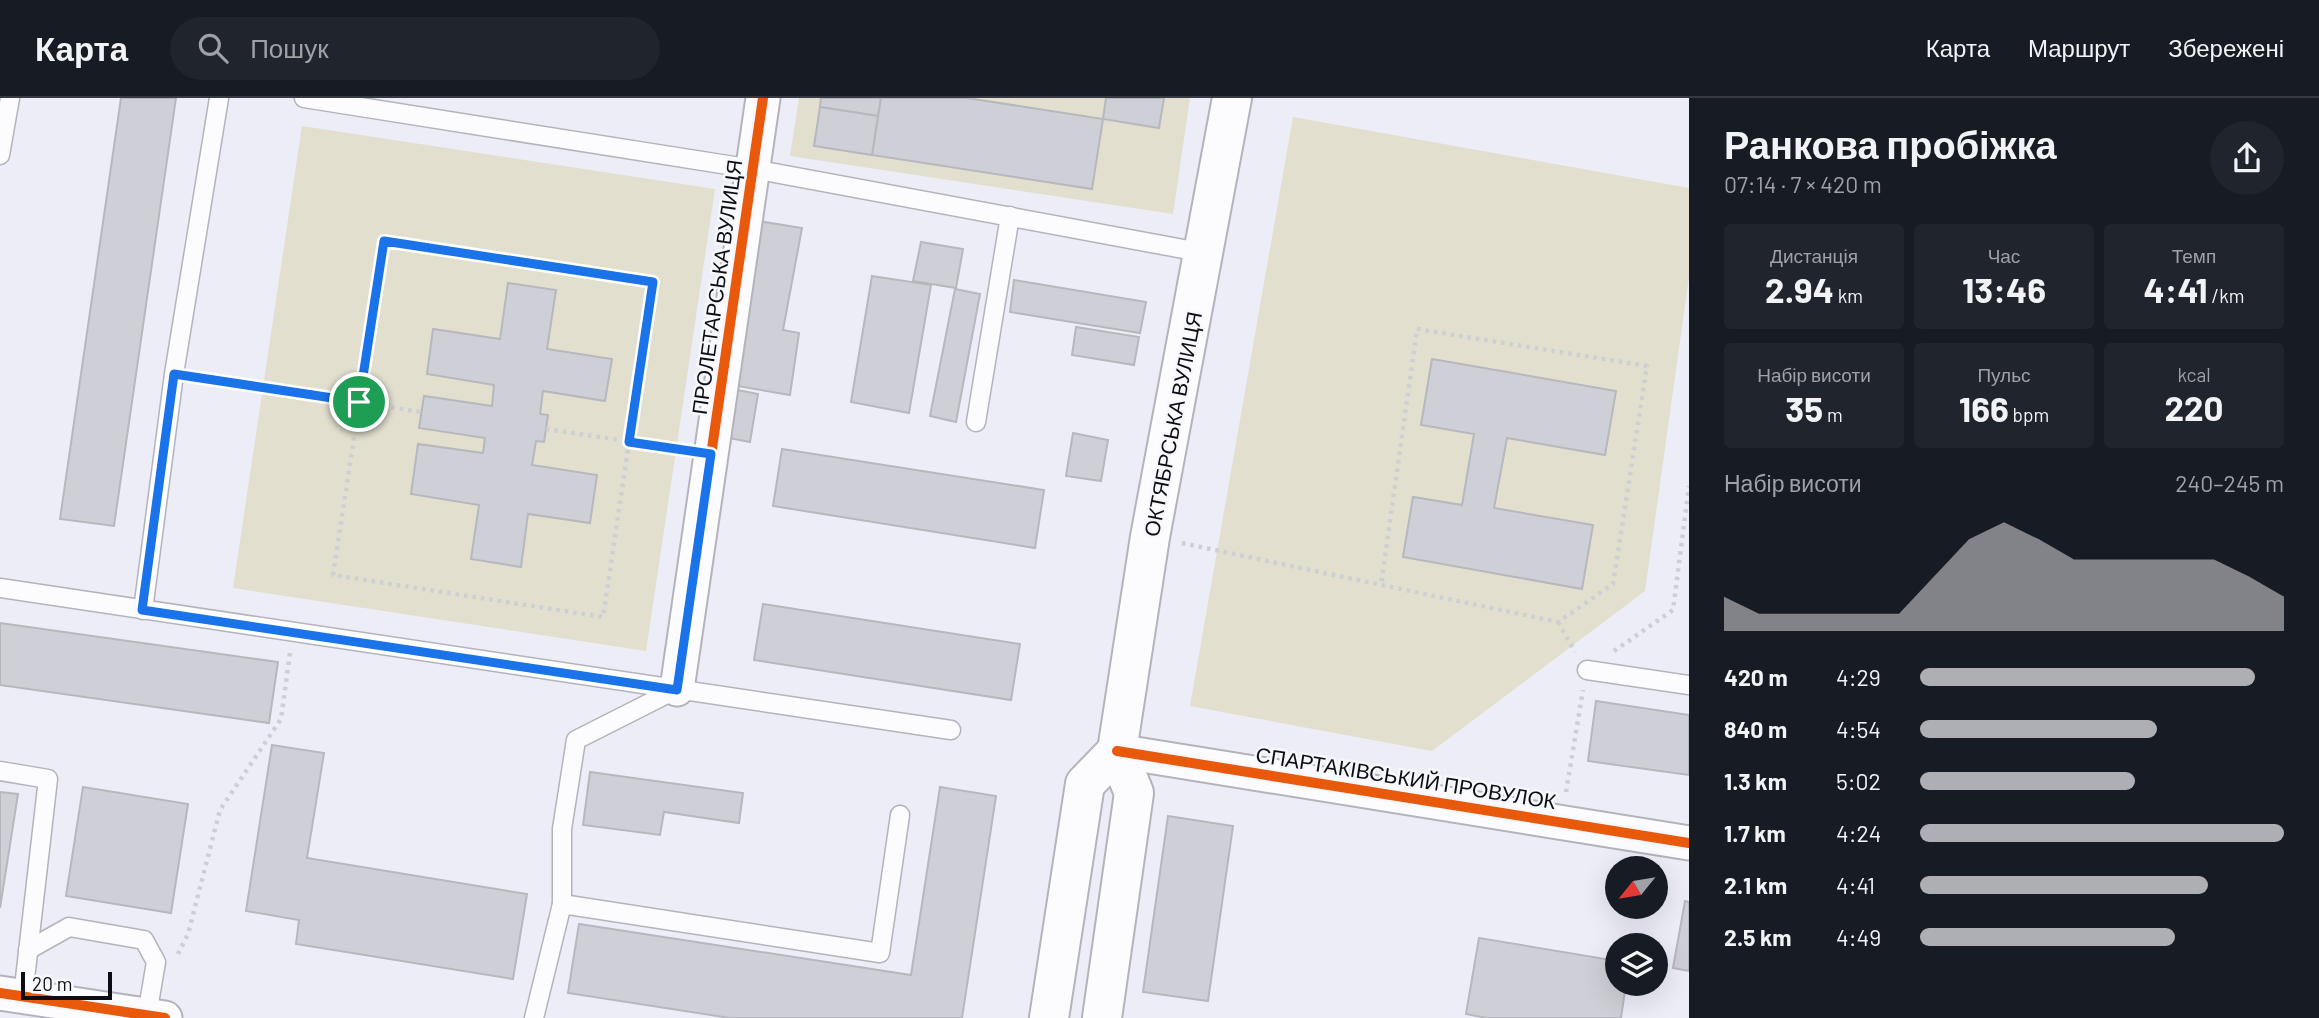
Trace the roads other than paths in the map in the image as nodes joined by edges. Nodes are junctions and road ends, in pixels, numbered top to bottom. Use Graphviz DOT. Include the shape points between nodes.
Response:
graph roads {
  1 [pos="10,98"];
  2 [pos="219,98"];
  3 [pos="304,98"];
  4 [pos="763,98"];
  5 [pos="1232,98"];
  6 [pos="0,155"];
  7 [pos="753,169"];
  8 [pos="1010,216"];
  9 [pos="1205,253"];
  10 [pos="976,422"];
  11 [pos="0,589"];
  12 [pos="142,610"];
  13 [pos="1587,670"];
  14 [pos="1689,685"];
  15 [pos="677,690"];
  16 [pos="951,730"];
  17 [pos="1117,751"];
  18 [pos="0,771"];
  19 [pos="900,815"];
  20 [pos="1689,843"];
  21 [pos="562,904"];
  22 [pos="28,950"];
  23 [pos="11,995"];
  24 [pos="156,1017"];
  25 [pos="534,1018"];
  26 [pos="1049,1018"];
  27 [pos="1102,1018"];
  1 -- 6 [label="lane"];
  2 -- 12 [label="lane"];
  3 -- 7 [label="lane"];
  4 -- 7 [label="street, ПРОЛЕТАРСЬКА ВУЛИЦЯ"];
  5 -- 9 [label="main road, ОКТЯБРСЬКА ВУЛИЦЯ"];
  7 -- 8 [label="lane"];
  7 -- 15 [label="street, ПРОЛЕТАРСЬКА ВУЛИЦЯ"];
  8 -- 9 [label="lane"];
  8 -- 10 [label="lane"];
  9 -- 17 [label="main road, ОКТЯБРСЬКА ВУЛИЦЯ" via="1150,537"];
  11 -- 12 [label="lane"];
  12 -- 15 [label="lane"];
  13 -- 14 [label="lane"];
  15 -- 16 [label="lane"];
  15 -- 21 [label="lane" via="576,740 562,829"];
  17 -- 20 [label="street, СПАРТАКІВСЬКИЙ ПРОВУЛОК"];
  17 -- 26 [label="main road" via="1086,784"];
  17 -- 27 [label="main road" via="1134,793"];
  18 -- 22 [label="lane" via="48,779"];
  19 -- 21 [label="lane" via="880,953"];
  21 -- 25 [label="lane"];
  22 -- 23 [label="lane"];
  22 -- 24 [label="lane" via="69,928 144,940 156,962"];
  23 -- 24 [label="street"];
}
